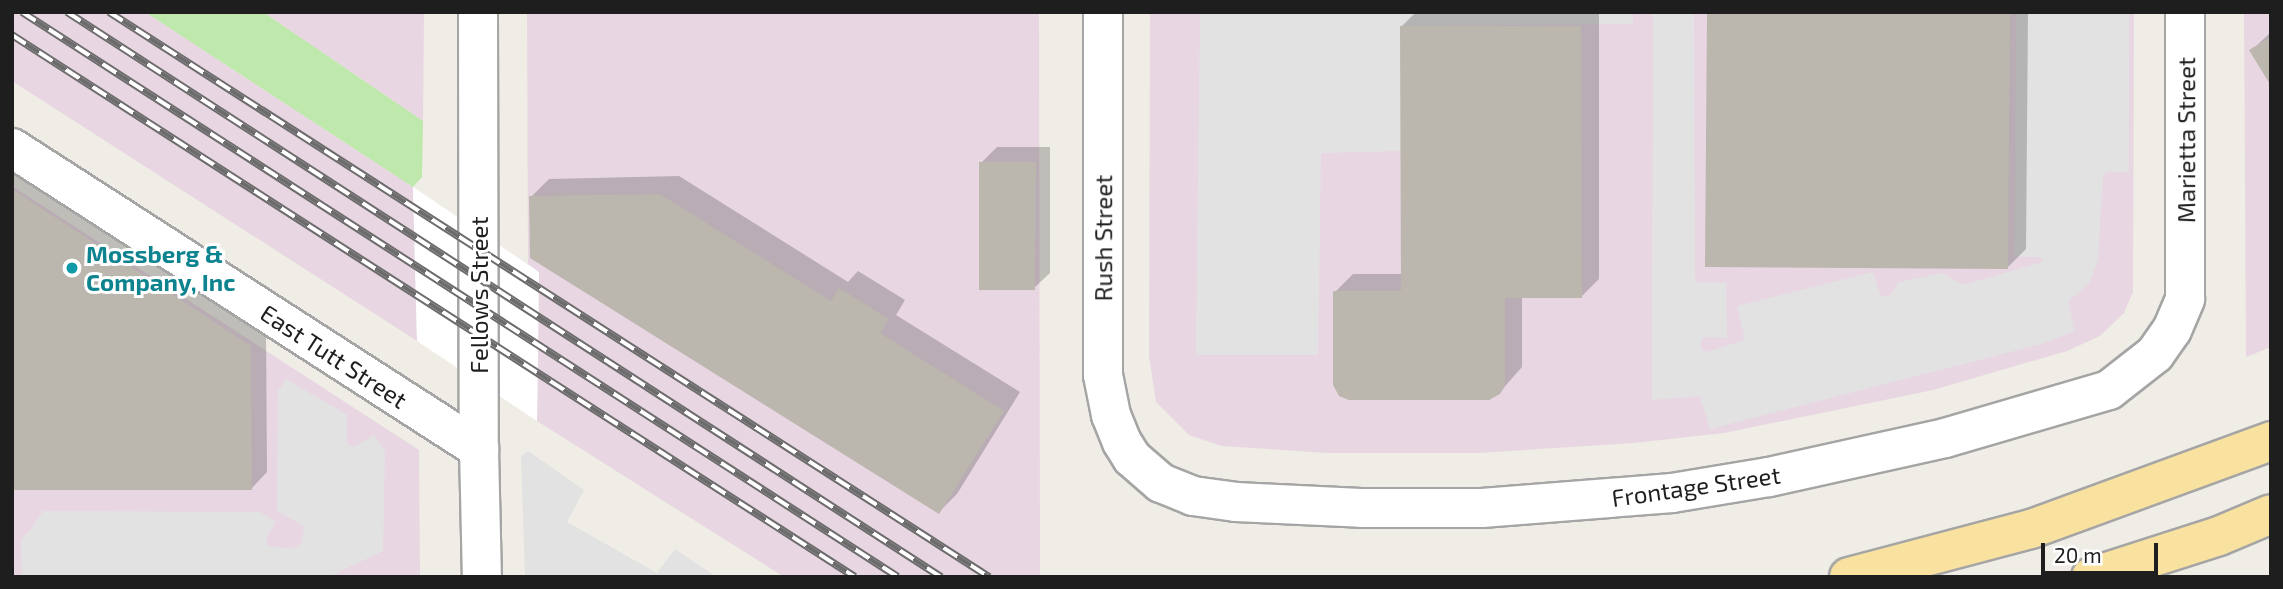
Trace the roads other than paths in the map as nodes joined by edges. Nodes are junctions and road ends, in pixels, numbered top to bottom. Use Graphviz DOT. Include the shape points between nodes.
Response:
graph roads {
  1 [pos="478,12"];
  2 [pos="1103,12"];
  3 [pos="2185,12"];
  4 [pos="12,148"];
  5 [pos="2187,268"];
  6 [pos="2271,441"];
  7 [pos="479,449"];
  8 [pos="1132,458"];
  9 [pos="2271,514"];
  10 [pos="482,577"];
  11 [pos="1849,577"];
  12 [pos="2091,577"];
  1 -- 7 [label="street, Fellows Street"];
  2 -- 8 [label="street, Rush Street" via="1103,375 1111,415"];
  3 -- 5 [label="street, Marietta Street"];
  4 -- 7 [label="street, East Tutt Street"];
  5 -- 8 [label="street, Frontage Street" via="2185,299 2172,330 2155,354 2109,390 1945,438 1769,477 1672,494 1482,508 1362,508 1192,496 1161,483"];
  6 -- 11 [label="main road" via="2031,528"];
  7 -- 10 [label="street, Fellows Street"];
  9 -- 12 [label="main road" via="2219,536"];
}
